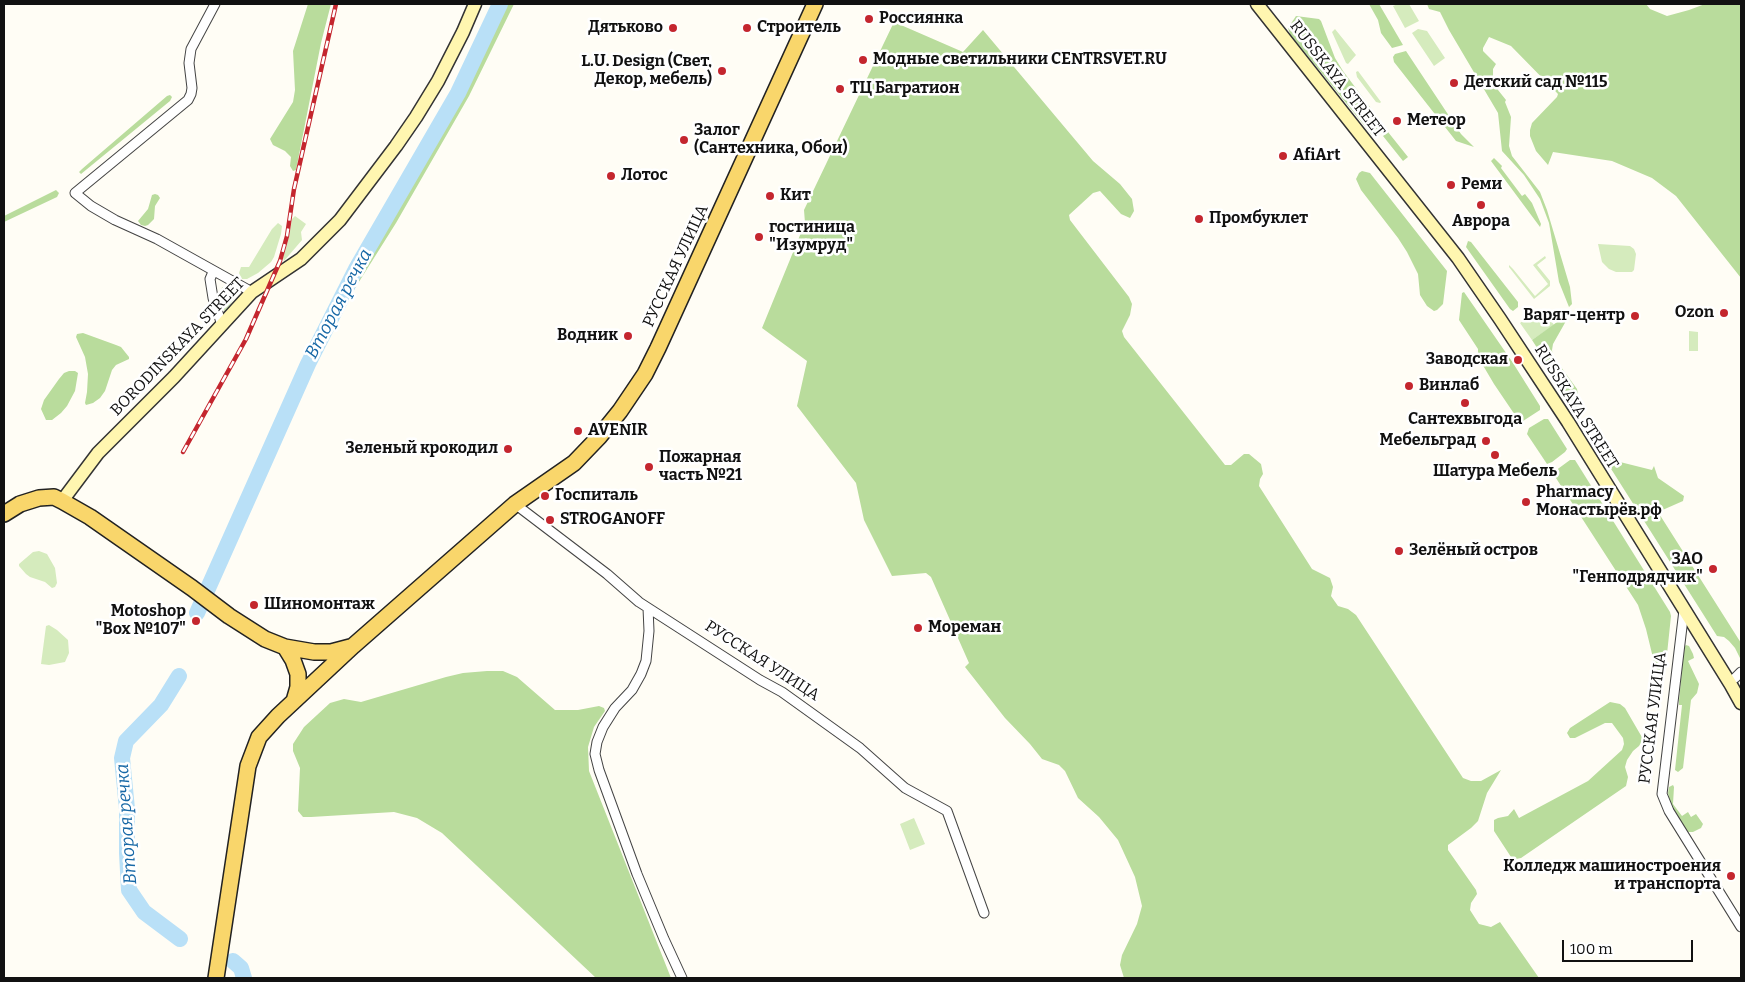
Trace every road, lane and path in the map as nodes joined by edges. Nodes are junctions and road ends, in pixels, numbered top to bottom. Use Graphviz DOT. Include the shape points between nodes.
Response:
graph roads {
  1 [pos="215,4"];
  2 [pos="475,4"];
  3 [pos="815,4"];
  4 [pos="1257,4"];
  5 [pos="213,272"];
  6 [pos="252,292"];
  7 [pos="222,325"];
  8 [pos="64,498"];
  9 [pos="515,504"];
  10 [pos="4,507"];
  11 [pos="4,514"];
  12 [pos="648,608"];
  13 [pos="1684,610"];
  14 [pos="353,646"];
  15 [pos="285,647"];
  16 [pos="1735,676"];
  17 [pos="294,702"];
  18 [pos="1741,704"];
  19 [pos="984,913"];
  20 [pos="1741,927"];
  21 [pos="216,978"];
  22 [pos="682,978"];
  1 -- 5 [label="street" via="191,49 192,88 188,100 74,193 115,220"];
  2 -- 6 [label="main road, BORODINSKAYA STREET" via="438,81 416,117 340,220 301,259"];
  3 -- 9 [label="main road, РУССКАЯ УЛИЦА" via="680,301 634,392 579,459"];
  4 -- 13 [label="main road, RUSSKAYA STREET" via="1458,258 1526,356"];
  5 -- 6 [label="street"];
  5 -- 7 [label="street" via="210,279 213,298"];
  6 -- 7 [label="main road, BORODINSKAYA STREET"];
  7 -- 8 [label="main road, BORODINSKAYA STREET" via="98,453"];
  8 -- 10 [label="main road" via="54,491 42,491 17,498"];
  8 -- 11 [label="main road" via="39,498"];
  8 -- 15 [label="main road, РУССКАЯ УЛИЦА" via="258,635"];
  9 -- 12 [label="street, РУССКАЯ УЛИЦА"];
  9 -- 14 [label="main road, РУССКАЯ УЛИЦА"];
  12 -- 19 [label="street, РУССКАЯ УЛИЦА" via="782,692 870,757 905,788 947,811"];
  12 -- 22 [label="street" via="646,661 632,690 603,727 595,754 637,874"];
  13 -- 16 [label="main road, RUSSKAYA STREET"];
  13 -- 20 [label="street, РУССКАЯ УЛИЦА" via="1662,794 1669,811"];
  14 -- 15 [label="main road, РУССКАЯ УЛИЦА" via="331,652"];
  14 -- 17 [label="main road"];
  15 -- 17 [label="main road" via="298,674"];
  16 -- 18 [label="main road"];
  17 -- 21 [label="main road" via="259,737 248,766"];
}
